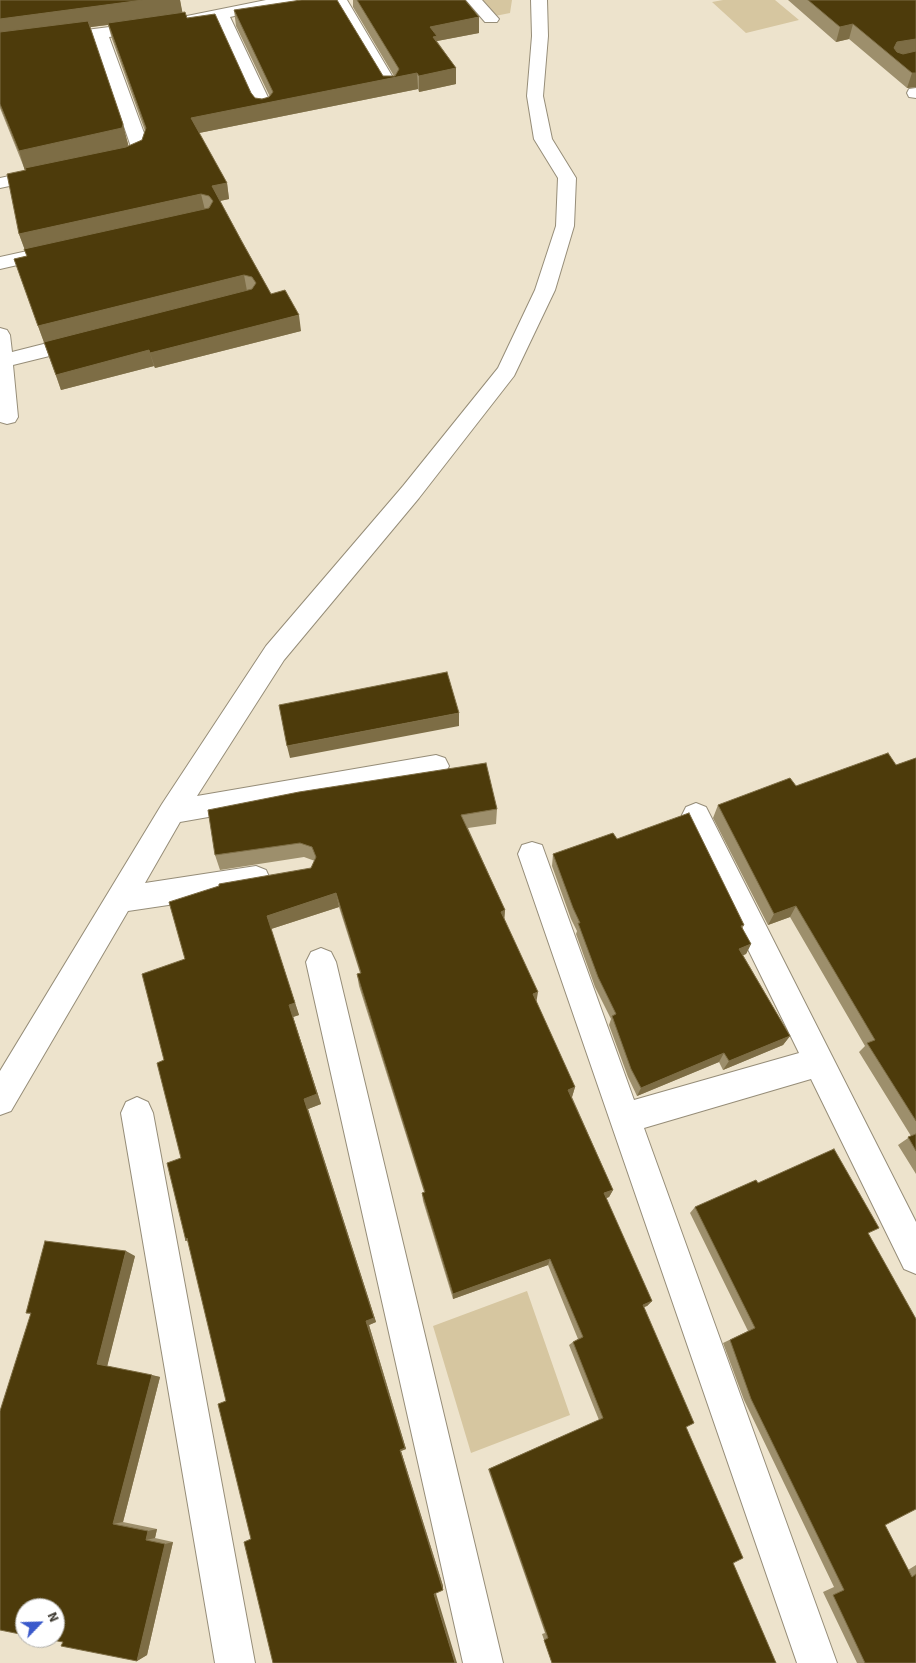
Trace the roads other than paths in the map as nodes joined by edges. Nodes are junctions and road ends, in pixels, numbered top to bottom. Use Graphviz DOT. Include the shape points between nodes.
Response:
graph roads {
  1 [pos="289,0"];
  2 [pos="339,0"];
  3 [pos="474,0"];
  4 [pos="539,0"];
  5 [pos="221,14"];
  6 [pos="490,19"];
  7 [pos="100,33"];
  8 [pos="0,46"];
  9 [pos="390,86"];
  10 [pos="264,108"];
  11 [pos="93,164"];
  12 [pos="65,169"];
  13 [pos="0,183"];
  14 [pos="68,248"];
  15 [pos="0,262"];
  16 [pos="0,335"];
  17 [pos="106,335"];
  18 [pos="2,374"];
  19 [pos="7,417"];
  20 [pos="436,766"];
  21 [pos="172,812"];
  22 [pos="696,815"];
  23 [pos="532,854"];
  24 [pos="285,874"];
  25 [pos="119,900"];
  26 [pos="321,962"];
  27 [pos="818,1062"];
  28 [pos="0,1100"];
  29 [pos="137,1113"];
  30 [pos="625,1118"];
  31 [pos="916,1257"];
  32 [pos="235,1663"];
  33 [pos="483,1663"];
  34 [pos="817,1663"];
  1 -- 5 [label="street"];
  2 -- 9 [label="street"];
  3 -- 6 [label="street"];
  4 -- 21 [label="street" via="535,96 543,139 567,178 565,226 545,290 507,371 412,492 275,653"];
  5 -- 7 [label="street"];
  5 -- 10 [label="street"];
  7 -- 8 [label="street"];
  7 -- 11 [label="street" via="139,144 138,151 130,156"];
  12 -- 13 [label="street"];
  14 -- 15 [label="street"];
  16 -- 18 [label="street"];
  17 -- 18 [label="street"];
  18 -- 19 [label="street"];
  20 -- 21 [label="street"];
  21 -- 25 [label="street"];
  22 -- 27 [label="street"];
  23 -- 30 [label="street"];
  24 -- 25 [label="street"];
  25 -- 28 [label="street"];
  26 -- 33 [label="street"];
  27 -- 30 [label="street"];
  27 -- 31 [label="street"];
  29 -- 32 [label="street"];
  30 -- 34 [label="street"];
}
